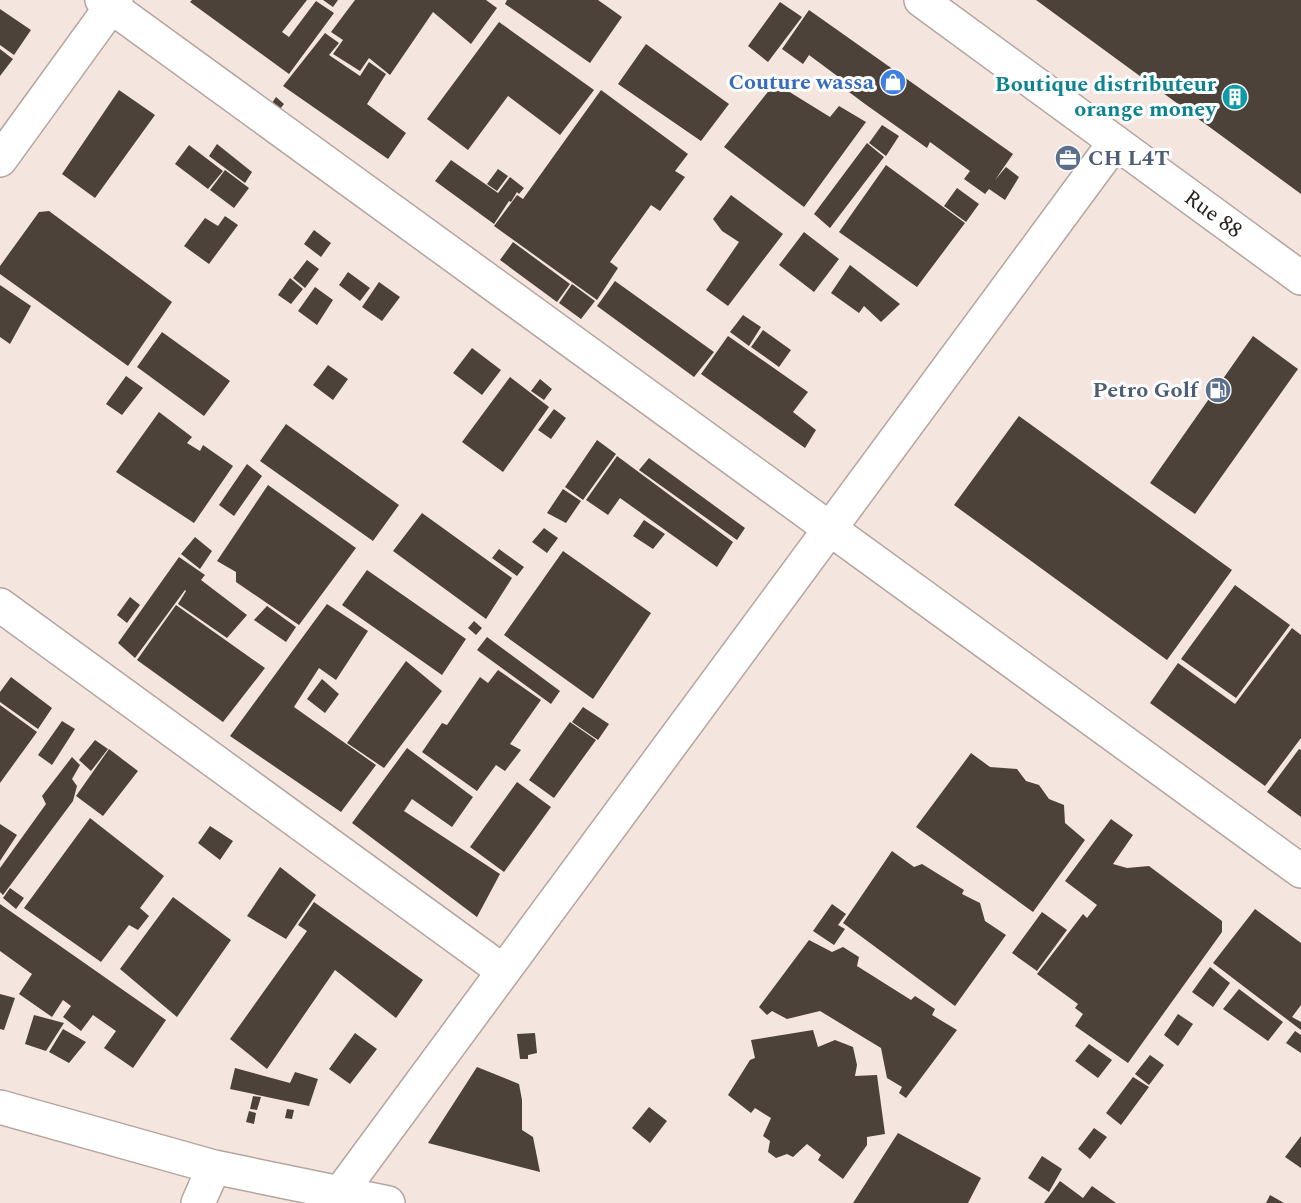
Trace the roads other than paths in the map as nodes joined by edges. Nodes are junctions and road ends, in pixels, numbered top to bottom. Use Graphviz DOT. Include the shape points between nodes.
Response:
graph roads {
  1 [pos="921,0"];
  2 [pos="110,2"];
  3 [pos="1115,142"];
  4 [pos="0,160"];
  5 [pos="1301,278"];
  6 [pos="830,529"];
  7 [pos="0,605"];
  8 [pos="1301,871"];
  9 [pos="503,971"];
  10 [pos="0,1107"];
  11 [pos="214,1167"];
  12 [pos="340,1193"];
  13 [pos="198,1203"];
  14 [pos="388,1203"];
  1 -- 3 [label="street, Rue 88"];
  2 -- 4 [label="street"];
  2 -- 6 [label="street"];
  3 -- 5 [label="street, Rue 88"];
  3 -- 6 [label="street"];
  6 -- 8 [label="street"];
  6 -- 9 [label="street"];
  7 -- 9 [label="street"];
  9 -- 12 [label="street"];
  10 -- 11 [label="street"];
  11 -- 12 [label="street"];
  11 -- 13 [label="street"];
  12 -- 14 [label="street"];
}
